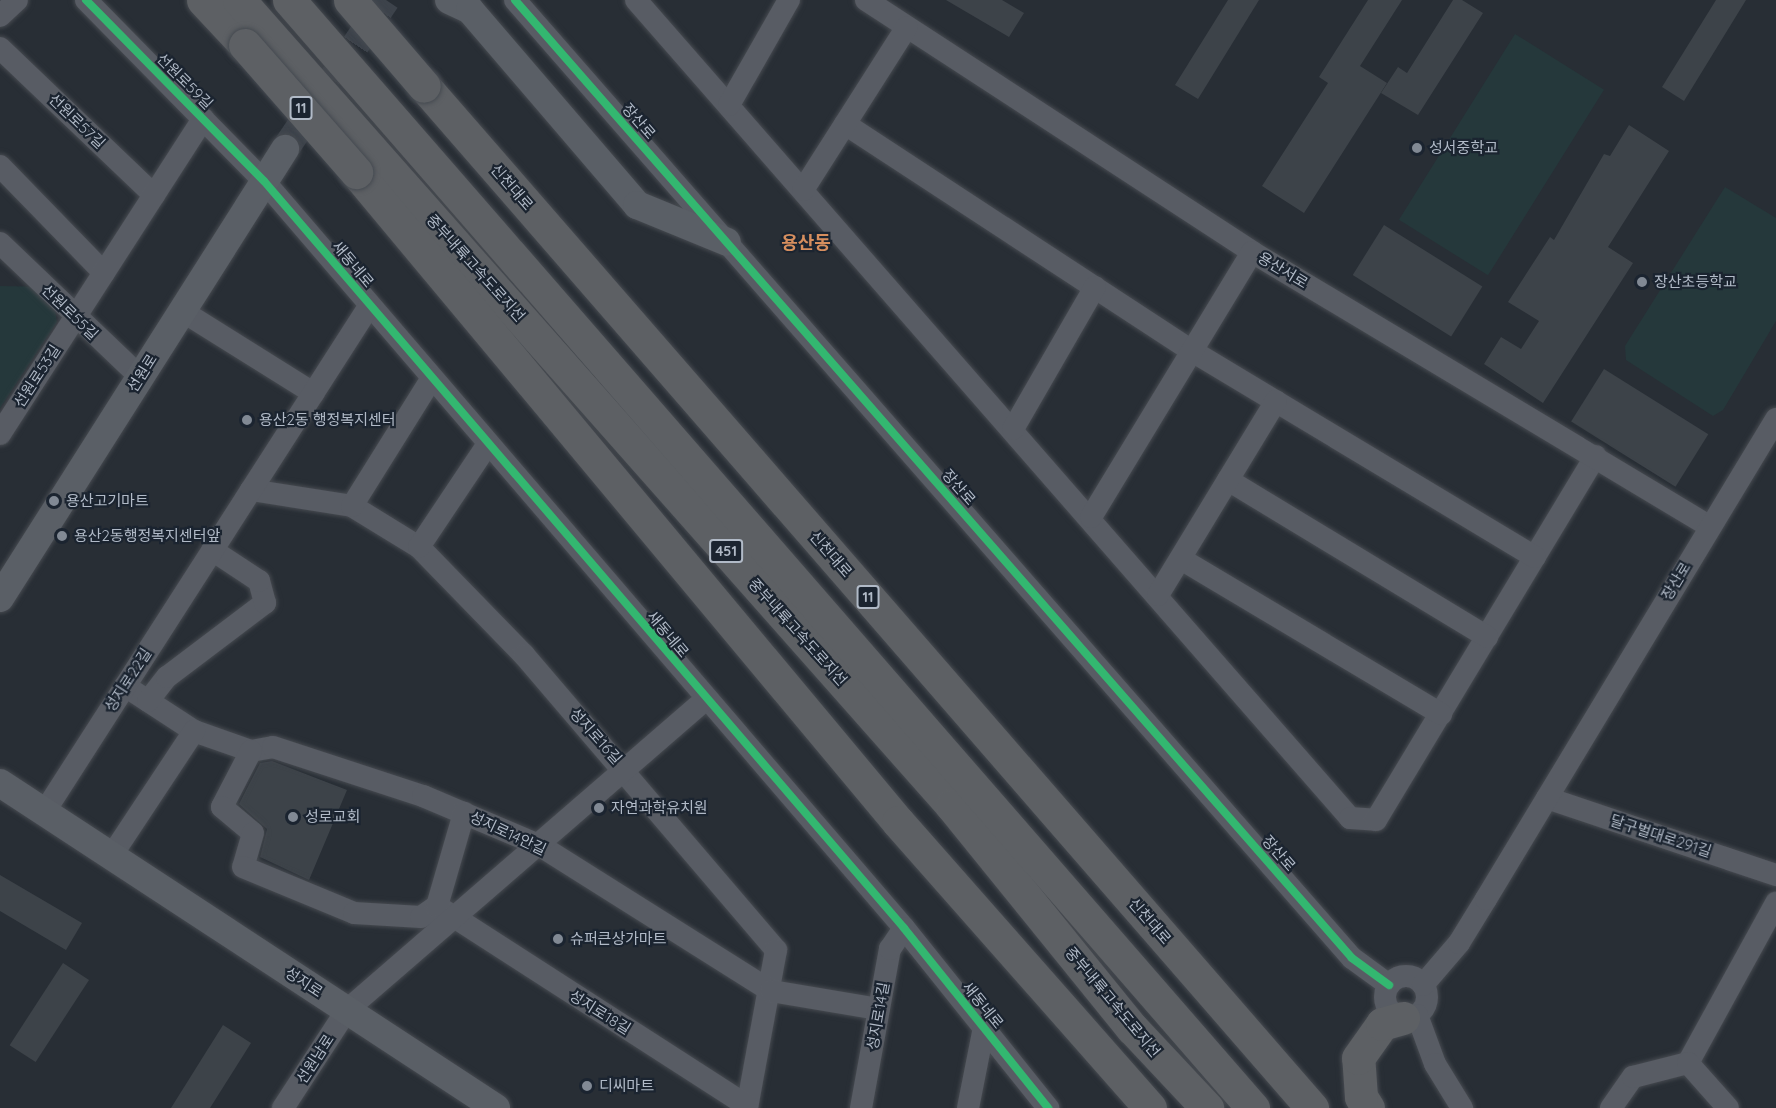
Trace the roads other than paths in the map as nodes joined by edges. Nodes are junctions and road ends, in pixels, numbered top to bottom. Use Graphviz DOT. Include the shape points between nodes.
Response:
graph roads {
  1 [pos="17,0"];
  2 [pos="86,0"];
  3 [pos="203,0"];
  4 [pos="239,0"];
  5 [pos="289,0"];
  6 [pos="350,0"];
  7 [pos="449,0"];
  8 [pos="515,0"];
  9 [pos="636,0"];
  10 [pos="789,0"];
  11 [pos="866,0"];
  12 [pos="0,16"];
  13 [pos="907,27"];
  14 [pos="0,48"];
  15 [pos="729,105"];
  16 [pos="203,118"];
  17 [pos="845,124"];
  18 [pos="285,149"];
  19 [pos="0,166"];
  20 [pos="264,181"];
  21 [pos="803,190"];
  22 [pos="154,195"];
  23 [pos="728,243"];
  24 [pos="1,248"];
  25 [pos="1252,252"];
  26 [pos="104,273"];
  27 [pos="1095,287"];
  28 [pos="369,305"];
  29 [pos="182,311"];
  30 [pos="75,318"];
  31 [pos="1192,351"];
  32 [pos="140,377"];
  33 [pos="432,378"];
  34 [pos="313,393"];
  35 [pos="1276,401"];
  36 [pos="1776,419"];
  37 [pos="1013,429"];
  38 [pos="0,434"];
  39 [pos="488,444"];
  40 [pos="1596,456"];
  41 [pos="1228,480"];
  42 [pos="251,490"];
  43 [pos="352,506"];
  44 [pos="1091,517"];
  45 [pos="1709,526"];
  46 [pos="419,547"];
  47 [pos="212,550"];
  48 [pos="1535,557"];
  49 [pos="1180,559"];
  50 [pos="1158,595"];
  51 [pos="0,598"];
  52 [pos="1487,637"];
  53 [pos="125,686"];
  54 [pos="705,699"];
  55 [pos="148,701"];
  56 [pos="1441,714"];
  57 [pos="194,731"];
  58 [pos="251,751"];
  59 [pos="625,769"];
  60 [pos="0,783"];
  61 [pos="1546,798"];
  62 [pos="45,811"];
  63 [pos="464,813"];
  64 [pos="539,845"];
  65 [pos="112,855"];
  66 [pos="1776,875"];
  67 [pos="1776,903"];
  68 [pos="445,912"];
  69 [pos="904,928"];
  70 [pos="1389,985"];
  71 [pos="1423,985"];
  72 [pos="771,991"];
  73 [pos="879,1009"];
  74 [pos="347,1010"];
  75 [pos="1410,1016"];
  76 [pos="984,1027"];
  77 [pos="1688,1063"];
  78 [pos="747,1107"];
  79 [pos="283,1108"];
  80 [pos="496,1108"];
  81 [pos="861,1108"];
  82 [pos="968,1108"];
  83 [pos="1048,1108"];
  84 [pos="1149,1108"];
  85 [pos="1207,1108"];
  86 [pos="1253,1108"];
  87 [pos="1312,1108"];
  88 [pos="1368,1108"];
  89 [pos="1462,1108"];
  90 [pos="1611,1108"];
  91 [pos="1728,1108"];
  1 -- 12 [label="street"];
  2 -- 16 [label="street, 선원로59길"];
  3 -- 84 [label="highway, 11, bridge" via="356,172 898,822"];
  4 -- 85 [label="highway, 중부내륙고속도로지선 / 451" via="952,806 1132,1028"];
  5 -- 86 [label="highway, 중부내륙고속도로지선 / 451"];
  6 -- 87 [label="highway, 신천대로 / 11, bridge"];
  7 -- 23 [label="main road" via="470,10 637,205"];
  8 -- 23 [label="street, 장산로"];
  9 -- 15 [label="street"];
  10 -- 15 [label="street"];
  11 -- 13 [label="street, 용산서로"];
  13 -- 17 [label="street"];
  13 -- 25 [label="street, 용산서로"];
  14 -- 22 [label="street, 선원로57길"];
  15 -- 21 [label="street"];
  16 -- 20 [label="street, 선원로59길"];
  16 -- 22 [label="street, 선원로53길"];
  17 -- 21 [label="street"];
  17 -- 27 [label="street"];
  18 -- 20 [label="main road, 선원로"];
  19 -- 26 [label="street"];
  20 -- 28 [label="street, 새동네로"];
  20 -- 29 [label="main road, 선원로"];
  21 -- 37 [label="street"];
  22 -- 26 [label="street, 선원로53길"];
  23 -- 70 [label="street, 장산로" via="1352,958"];
  24 -- 30 [label="street, 선원로55길"];
  25 -- 31 [label="street"];
  25 -- 40 [label="street, 용산서로"];
  26 -- 30 [label="street, 선원로53길"];
  27 -- 31 [label="street"];
  27 -- 37 [label="street"];
  28 -- 33 [label="street, 새동네로"];
  28 -- 34 [label="street, 성지로22길"];
  29 -- 32 [label="main road, 선원로"];
  29 -- 34 [label="street"];
  30 -- 32 [label="street, 선원로55길"];
  30 -- 38 [label="street, 선원로53길"];
  31 -- 35 [label="street"];
  31 -- 44 [label="street"];
  32 -- 51 [label="main road, 선원로"];
  33 -- 39 [label="street, 새동네로"];
  33 -- 43 [label="street"];
  34 -- 42 [label="street, 성지로22길"];
  35 -- 41 [label="street"];
  35 -- 48 [label="street"];
  36 -- 45 [label="street, 장산로"];
  37 -- 44 [label="street"];
  39 -- 46 [label="street"];
  39 -- 54 [label="street, 새동네로"];
  40 -- 45 [label="street, 용산서로"];
  40 -- 48 [label="street"];
  41 -- 49 [label="street"];
  41 -- 52 [label="street"];
  42 -- 43 [label="street, 성지로16길"];
  42 -- 47 [label="street, 성지로22길"];
  43 -- 46 [label="street, 성지로16길"];
  44 -- 50 [label="street"];
  45 -- 61 [label="street, 장산로"];
  46 -- 59 [label="street, 성지로16길" via="524,655"];
  47 -- 53 [label="street, 성지로22길"];
  47 -- 55 [label="street, 성지로22길" via="259,581 265,603 167,677"];
  48 -- 52 [label="street"];
  49 -- 50 [label="street"];
  49 -- 56 [label="street"];
  50 -- 56 [label="street" via="1350,818 1376,820"];
  52 -- 56 [label="street"];
  53 -- 55 [label="street, 성지로14안길"];
  53 -- 62 [label="street, 성지로22길"];
  54 -- 59 [label="street"];
  54 -- 69 [label="street, 새동네로"];
  55 -- 57 [label="street, 성지로14안길"];
  57 -- 58 [label="street, 성지로14안길"];
  57 -- 65 [label="street"];
  58 -- 63 [label="street, 성지로14안길" via="273,747"];
  58 -- 68 [label="street" via="222,807 254,833 243,867 354,913 421,917"];
  59 -- 64 [label="street"];
  59 -- 72 [label="street, 성지로16길" via="776,950"];
  60 -- 62 [label="main road, 성지로"];
  61 -- 66 [label="street, 달구벌대로291길"];
  61 -- 71 [label="street, 장산로" via="1459,943"];
  62 -- 65 [label="main road, 성지로"];
  63 -- 64 [label="street, 성지로14안길"];
  63 -- 68 [label="street"];
  64 -- 68 [label="street"];
  64 -- 72 [label="street, 성지로14안길"];
  65 -- 74 [label="main road, 성지로"];
  67 -- 77 [label="street"];
  68 -- 74 [label="street"];
  68 -- 78 [label="street, 성지로18길"];
  69 -- 73 [label="street, 성지로14길" via="890,949"];
  69 -- 76 [label="street, 새동네로"];
  70 -- 71 [label="street" via="1406,976"];
  70 -- 75 [label="street" via="1386,1005"];
  71 -- 75 [label="street" via="1426,1004"];
  72 -- 73 [label="street, 성지로14안길"];
  72 -- 78 [label="street, 성지로16길"];
  73 -- 81 [label="street, 성지로14길"];
  74 -- 79 [label="street, 선원남로"];
  74 -- 80 [label="main road, 성지로"];
  75 -- 88 [label="highway" via="1382,1024 1358,1058 1361,1096"];
  75 -- 89 [label="street"];
  76 -- 82 [label="street, 새동네로"];
  76 -- 83 [label="street, 새동네로"];
  77 -- 90 [label="street" via="1634,1077"];
  77 -- 91 [label="street"];
}
